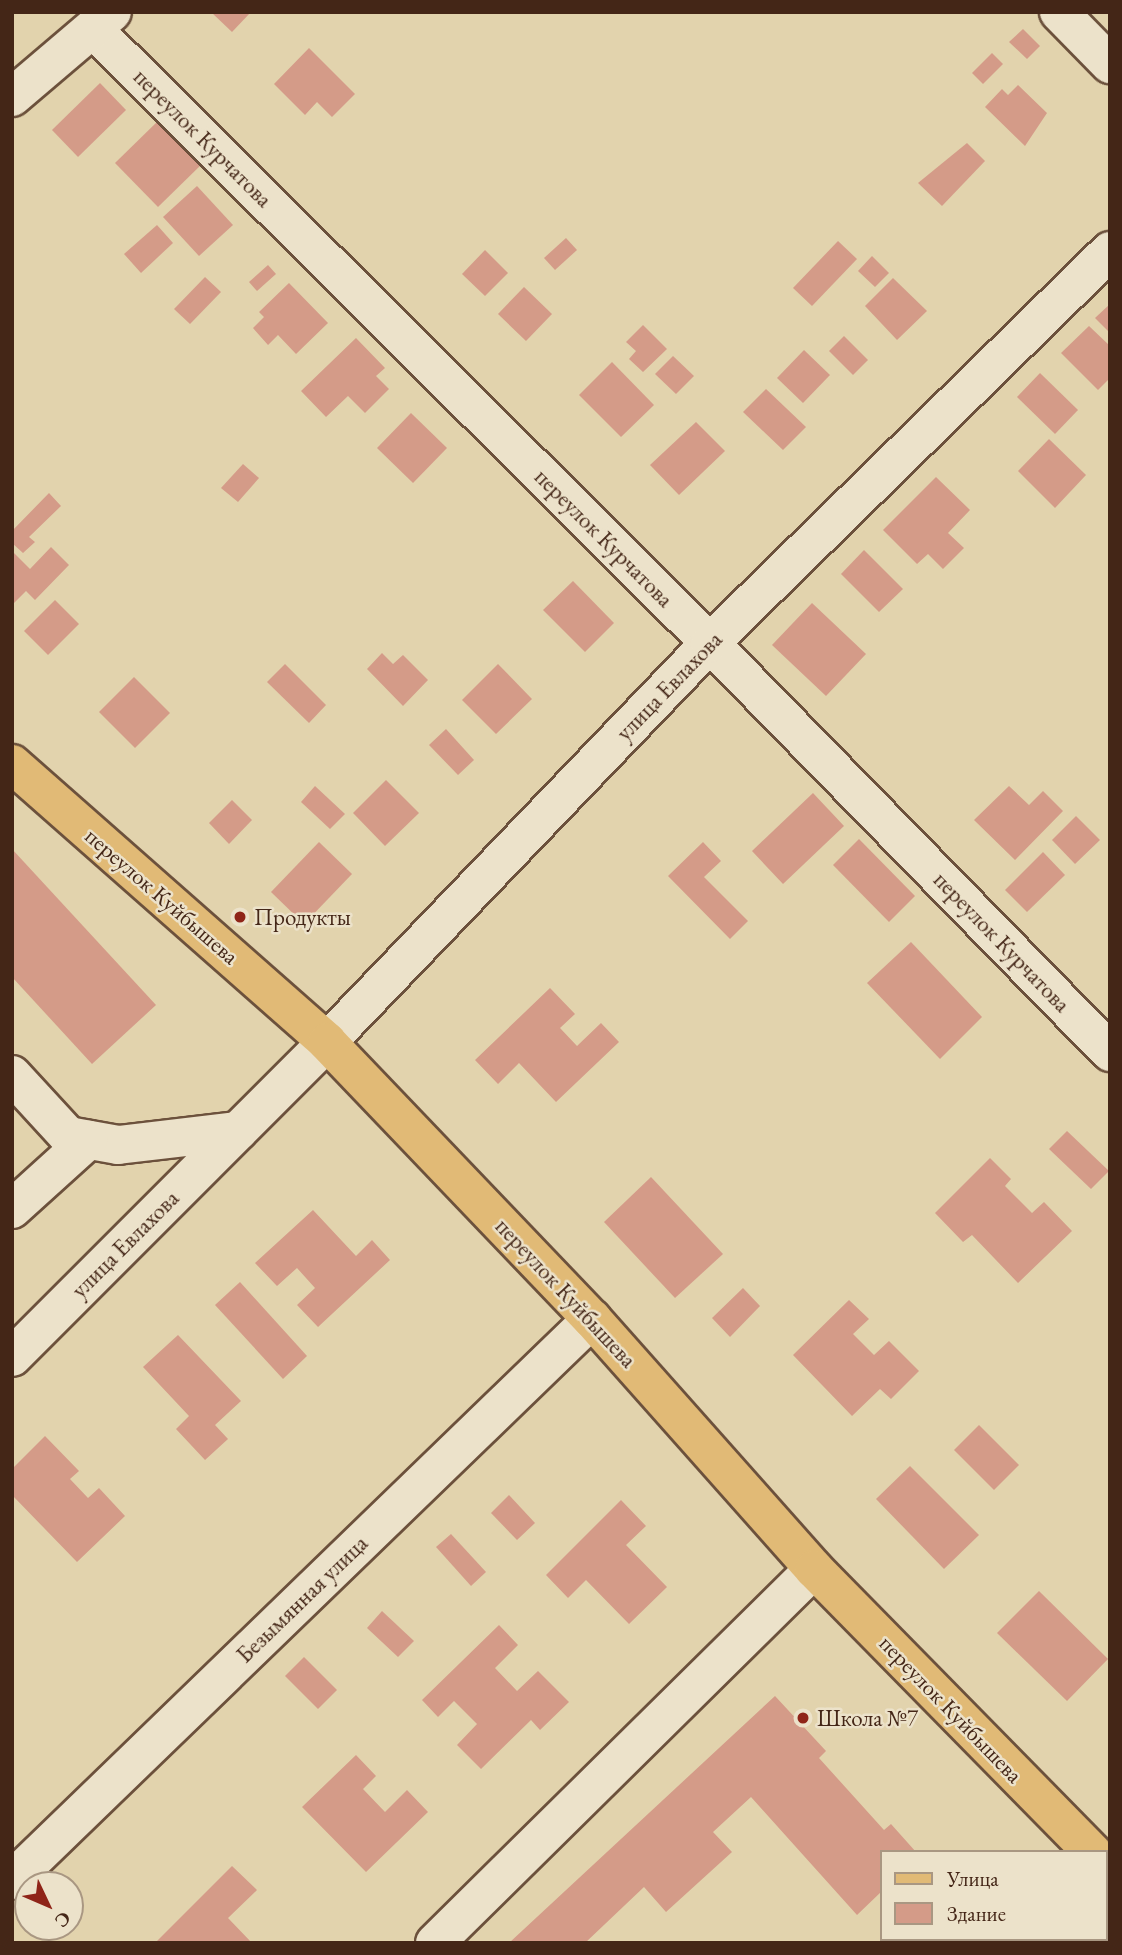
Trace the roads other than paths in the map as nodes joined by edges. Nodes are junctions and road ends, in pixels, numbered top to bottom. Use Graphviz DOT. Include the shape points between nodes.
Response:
graph roads {
  1 [pos="1059,12"];
  2 [pos="103,21"];
  3 [pos="1110,64"];
  4 [pos="19,77"];
  5 [pos="1110,251"];
  6 [pos="710,643"];
  7 [pos="12,764"];
  8 [pos="327,1042"];
  9 [pos="1110,1052"];
  10 [pos="12,1075"];
  11 [pos="238,1131"];
  12 [pos="88,1140"];
  13 [pos="12,1209"];
  14 [pos="592,1319"];
  15 [pos="12,1357"];
  16 [pos="814,1569"];
  17 [pos="1090,1850"];
  18 [pos="12,1880"];
  19 [pos="435,1943"];
  1 -- 3 [label="street"];
  2 -- 4 [label="street"];
  2 -- 6 [label="street, переулок Курчатова"];
  5 -- 6 [label="street, улица Евлахова"];
  6 -- 8 [label="street, улица Евлахова"];
  6 -- 9 [label="street, переулок Курчатова"];
  7 -- 8 [label="main road, переулок Куйбышева"];
  8 -- 11 [label="street, улица Евлахова"];
  8 -- 14 [label="main road, переулок Куйбышева"];
  10 -- 12 [label="street" via="68,1136"];
  11 -- 12 [label="street" via="118,1145"];
  11 -- 15 [label="street, улица Евлахова"];
  12 -- 13 [label="street"];
  14 -- 16 [label="main road, переулок Куйбышева"];
  14 -- 18 [label="street, Безымянная улица"];
  16 -- 17 [label="main road, переулок Куйбышева"];
  16 -- 19 [label="street"];
}
